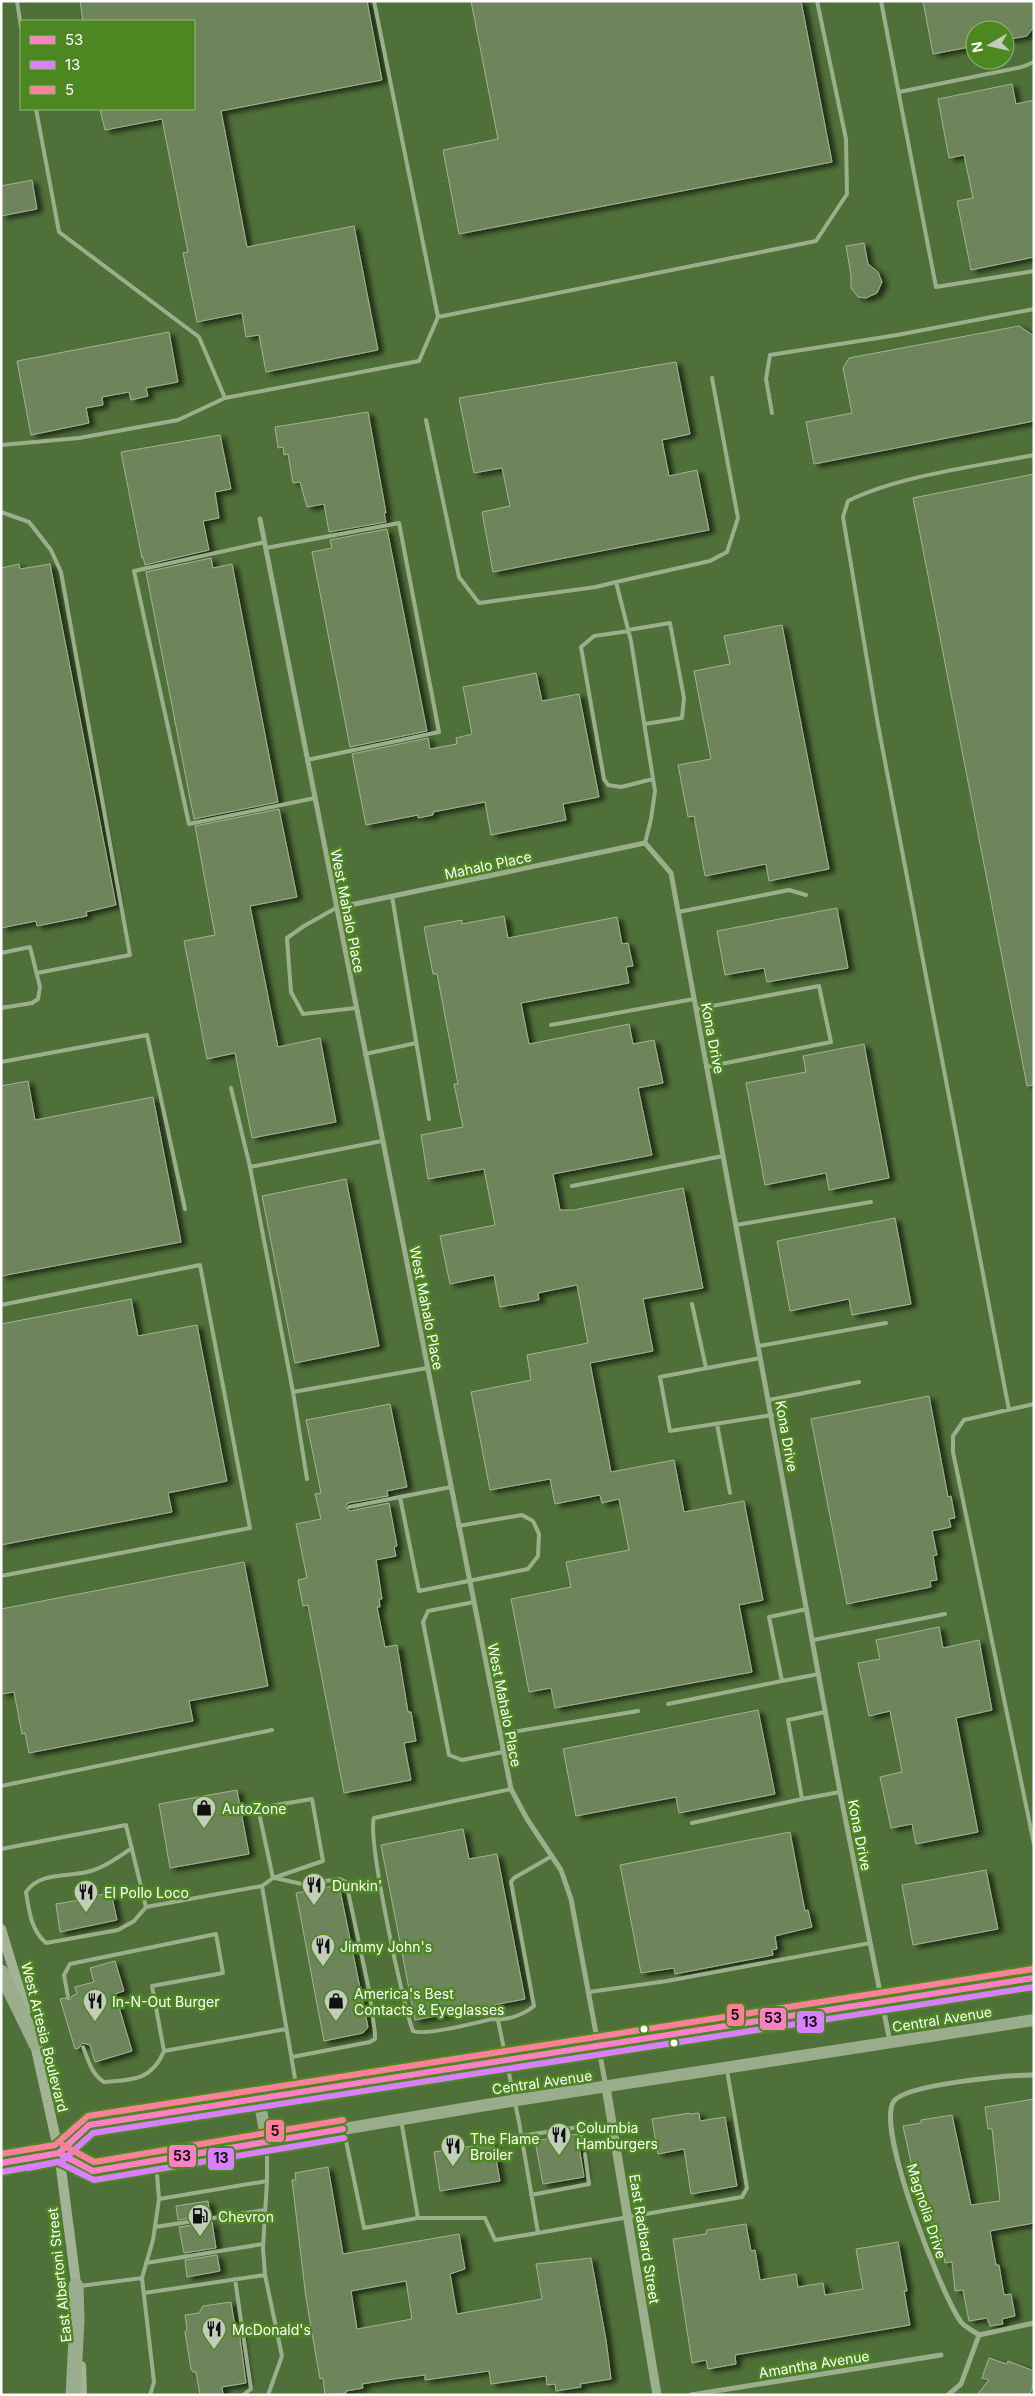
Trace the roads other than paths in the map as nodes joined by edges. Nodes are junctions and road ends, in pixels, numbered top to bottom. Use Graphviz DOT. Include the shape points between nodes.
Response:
graph roads {
  1 [pos="17,1"];
  2 [pos="374,1"];
  3 [pos="817,1"];
  4 [pos="881,1"];
  5 [pos="20,20"];
  6 [pos="1034,62"];
  7 [pos="898,92"];
  8 [pos="36,110"];
  9 [pos="1034,271"];
  10 [pos="1034,309"];
  11 [pos="438,317"];
  12 [pos="712,378"];
  13 [pos="225,398"];
  14 [pos="772,413"];
  15 [pos="426,420"];
  16 [pos="1,444"];
  17 [pos="1034,455"];
  18 [pos="1,512"];
  19 [pos="260,519"];
  20 [pos="266,546"];
  21 [pos="616,582"];
  22 [pos="628,631"];
  23 [pos="645,724"];
  24 [pos="308,760"];
  25 [pos="653,778"];
  26 [pos="315,798"];
  27 [pos="644,843"];
  28 [pos="392,896"];
  29 [pos="806,896"];
  30 [pos="336,908"];
  31 [pos="678,912"];
  32 [pos="1,953"];
  33 [pos="37,973"];
  34 [pos="694,998"];
  35 [pos="1,1008"];
  36 [pos="356,1008"];
  37 [pos="696,1008"];
  38 [pos="551,1025"];
  39 [pos="416,1043"];
  40 [pos="365,1054"];
  41 [pos="1,1062"];
  42 [pos="706,1067"];
  43 [pos="231,1088"];
  44 [pos="429,1119"];
  45 [pos="382,1141"];
  46 [pos="723,1156"];
  47 [pos="250,1167"];
  48 [pos="572,1186"];
  49 [pos="871,1202"];
  50 [pos="185,1209"];
  51 [pos="736,1225"];
  52 [pos="692,1304"];
  53 [pos="1,1305"];
  54 [pos="886,1324"];
  55 [pos="759,1346"];
  56 [pos="761,1358"];
  57 [pos="427,1368"];
  58 [pos="706,1368"];
  59 [pos="860,1382"];
  60 [pos="293,1392"];
  61 [pos="769,1400"];
  62 [pos="1034,1404"];
  63 [pos="1009,1410"];
  64 [pos="772,1415"];
  65 [pos="717,1424"];
  66 [pos="307,1479"];
  67 [pos="451,1487"];
  68 [pos="730,1492"];
  69 [pos="400,1497"];
  70 [pos="349,1507"];
  71 [pos="458,1526"];
  72 [pos="1,1576"];
  73 [pos="470,1581"];
  74 [pos="474,1602"];
  75 [pos="807,1609"];
  76 [pos="944,1614"];
  77 [pos="813,1640"];
  78 [pos="819,1674"];
  79 [pos="782,1681"];
  80 [pos="668,1704"];
  81 [pos="638,1711"];
  82 [pos="825,1712"];
  83 [pos="272,1730"];
  84 [pos="500,1734"];
  85 [pos="504,1752"];
  86 [pos="1,1786"];
  87 [pos="511,1789"];
  88 [pos="840,1792"];
  89 [pos="802,1799"];
  90 [pos="692,1823"];
  91 [pos="1034,1844"];
  92 [pos="132,1848"];
  93 [pos="1,1849"];
  94 [pos="552,1856"];
  95 [pos="273,1878"];
  96 [pos="262,1886"];
  97 [pos="146,1907"];
  98 [pos="1,1929"];
  99 [pos="870,1943"];
  100 [pos="1,1972"];
  101 [pos="1034,1978"];
  102 [pos="589,1992"];
  103 [pos="68,1997"];
  104 [pos="882,2002"];
  105 [pos="498,2020"];
  106 [pos="1034,2020"];
  107 [pos="286,2030"];
  108 [pos="890,2043"];
  109 [pos="36,2044"];
  110 [pos="598,2045"];
  111 [pos="83,2047"];
  112 [pos="164,2051"];
  113 [pos="292,2057"];
  114 [pos="506,2060"];
  115 [pos="727,2069"];
  116 [pos="1034,2075"];
  117 [pos="606,2088"];
  118 [pos="297,2092"];
  119 [pos="259,2098"];
  120 [pos="515,2101"];
  121 [pos="401,2120"];
  122 [pos="344,2129"];
  123 [pos="521,2136"];
  124 [pos="267,2142"];
  125 [pos="583,2143"];
  126 [pos="59,2153"];
  127 [pos="585,2154"];
  128 [pos="156,2160"];
  129 [pos="1,2163"];
  130 [pos="268,2182"];
  131 [pos="531,2196"];
  132 [pos="159,2199"];
  133 [pos="265,2210"];
  134 [pos="628,2217"];
  135 [pos="418,2218"];
  136 [pos="155,2227"];
  137 [pos="538,2234"];
  138 [pos="263,2244"];
  139 [pos="146,2263"];
  140 [pos="265,2275"];
  141 [pos="142,2278"];
  142 [pos="235,2279"];
  143 [pos="76,2286"];
  144 [pos="144,2293"];
  145 [pos="1034,2323"];
  146 [pos="979,2335"];
  147 [pos="941,2355"];
  148 [pos="73,2395"];
  149 [pos="82,2395"];
  150 [pos="150,2395"];
  151 [pos="243,2395"];
  152 [pos="268,2395"];
  153 [pos="657,2395"];
  154 [pos="691,2395"];
  155 [pos="948,2395"];
  1 -- 5 [label="lane"];
  2 -- 11 [label="lane"];
  3 -- 11 [label="lane" via="846,139 847,194 816,241"];
  4 -- 7 [label="lane"];
  6 -- 7 [label="lane"];
  7 -- 9 [label="lane" via="936,287"];
  8 -- 13 [label="lane" via="59,232 199,337"];
  10 -- 14 [label="lane" via="770,355 766,379"];
  11 -- 13 [label="lane" via="419,361"];
  12 -- 21 [label="lane" via="738,518 727,552 710,561"];
  13 -- 16 [label="lane" via="178,420 78,438"];
  15 -- 21 [label="lane" via="459,577 479,604"];
  17 -- 63 [label="lane" via="867,491 848,501 843,517 878,725"];
  18 -- 33 [label="lane" via="29,522 51,550 61,572 130,955"];
  19 -- 20 [label="street, West Mahalo Place"];
  20 -- 24 [label="street, West Mahalo Place"];
  20 -- 24 [label="lane" via="399,523 439,732"];
  20 -- 26 [label="lane" via="134,571 189,824"];
  21 -- 22 [label="lane"];
  22 -- 23 [label="lane"];
  22 -- 23 [label="lane" via="670,623 684,698 682,718"];
  22 -- 25 [label="lane" via="594,636 581,647 604,779 608,785 620,787"];
  23 -- 25 [label="lane"];
  24 -- 26 [label="street, West Mahalo Place"];
  25 -- 27 [label="lane" via="655,791"];
  26 -- 30 [label="street, West Mahalo Place"];
  27 -- 28 [label="street, Mahalo Place"];
  27 -- 31 [label="street, Kona Drive" via="671,873"];
  28 -- 30 [label="street, Mahalo Place"];
  28 -- 39 [label="lane"];
  29 -- 31 [label="lane" via="789,890"];
  30 -- 36 [label="street, West Mahalo Place"];
  30 -- 36 [label="lane" via="287,938 291,992 303,1014"];
  31 -- 34 [label="street, Kona Drive"];
  32 -- 33 [label="lane" via="30,947"];
  33 -- 35 [label="lane" via="38,999"];
  34 -- 37 [label="street, Kona Drive"];
  34 -- 38 [label="lane"];
  36 -- 40 [label="street, West Mahalo Place"];
  37 -- 42 [label="street, Kona Drive"];
  37 -- 42 [label="lane" via="819,986 831,1042"];
  39 -- 40 [label="lane"];
  39 -- 44 [label="lane"];
  40 -- 45 [label="street, West Mahalo Place"];
  41 -- 50 [label="lane" via="147,1035"];
  42 -- 46 [label="street, Kona Drive"];
  43 -- 47 [label="lane"];
  45 -- 47 [label="lane"];
  45 -- 57 [label="street, West Mahalo Place"];
  46 -- 48 [label="lane"];
  46 -- 51 [label="street, Kona Drive"];
  47 -- 60 [label="lane"];
  49 -- 51 [label="lane"];
  51 -- 55 [label="street, Kona Drive"];
  52 -- 58 [label="lane"];
  53 -- 72 [label="lane" via="200,1265 250,1528"];
  54 -- 55 [label="lane"];
  55 -- 56 [label="street, Kona Drive"];
  56 -- 58 [label="lane"];
  56 -- 61 [label="street, Kona Drive"];
  57 -- 60 [label="lane"];
  57 -- 67 [label="street, West Mahalo Place"];
  58 -- 65 [label="lane" via="660,1378 670,1431"];
  59 -- 61 [label="lane"];
  60 -- 66 [label="lane"];
  61 -- 64 [label="street, Kona Drive"];
  62 -- 63 [label="lane"];
  63 -- 91 [label="lane" via="964,1420 953,1436 953,1452"];
  64 -- 65 [label="lane"];
  64 -- 75 [label="street, Kona Drive"];
  65 -- 68 [label="lane"];
  67 -- 69 [label="lane"];
  67 -- 71 [label="street, West Mahalo Place"];
  69 -- 70 [label="lane"];
  69 -- 73 [label="lane" via="419,1591"];
  71 -- 73 [label="street, West Mahalo Place"];
  71 -- 73 [label="lane" via="522,1515 533,1521 539,1534 538,1556 528,1569"];
  73 -- 74 [label="street, West Mahalo Place"];
  74 -- 84 [label="street, West Mahalo Place"];
  74 -- 85 [label="lane" via="428,1611 423,1622 448,1755 462,1760"];
  75 -- 77 [label="street, Kona Drive"];
  75 -- 79 [label="lane" via="768,1617"];
  76 -- 77 [label="lane"];
  77 -- 78 [label="street, Kona Drive"];
  78 -- 79 [label="lane"];
  78 -- 82 [label="street, Kona Drive"];
  79 -- 80 [label="lane"];
  81 -- 84 [label="lane"];
  82 -- 88 [label="street, Kona Drive"];
  82 -- 89 [label="lane" via="788,1720"];
  83 -- 86 [label="lane"];
  84 -- 85 [label="street, West Mahalo Place"];
  85 -- 87 [label="street, West Mahalo Place"];
  87 -- 94 [label="street, West Mahalo Place"];
  87 -- 105 [label="lane" via="374,1818 372,1825 396,1966 413,2031"];
  88 -- 89 [label="lane"];
  88 -- 99 [label="street, Kona Drive"];
  89 -- 90 [label="lane"];
  92 -- 93 [label="lane" via="126,1825"];
  92 -- 97 [label="lane"];
  92 -- 97 [label="lane" via="88,1872 39,1880 26,1892 30,1915 46,1943 118,1930 134,1921"];
  94 -- 102 [label="street, West Mahalo Place" via="561,1870 571,1899"];
  94 -- 105 [label="lane" via="511,1882 534,2006 527,2012"];
  95 -- 95 [label="lane" via="258,1808 312,1800 323,1861"];
  95 -- 96 [label="lane"];
  95 -- 113 [label="lane" via="302,1884 340,1879 346,1882 375,2033 370,2042"];
  96 -- 97 [label="lane"];
  96 -- 107 [label="lane"];
  98 -- 109 [label="main road, West Artesia Boulevard"];
  99 -- 102 [label="lane" via="667,1981"];
  99 -- 104 [label="street, Kona Drive"];
  100 -- 109 [label="highway"];
  101 -- 104 [label="main road, Central Avenue"];
  102 -- 110 [label="street, West Mahalo Place"];
  103 -- 112 [label="lane" via="64,1975 70,1964 216,1934 223,1973 152,1986"];
  104 -- 108 [label="street, Kona Drive"];
  104 -- 110 [label="main road, Central Avenue"];
  105 -- 114 [label="lane"];
  106 -- 108 [label="main road, Central Avenue"];
  107 -- 112 [label="lane"];
  107 -- 113 [label="lane"];
  108 -- 115 [label="main road, Central Avenue"];
  109 -- 126 [label="main road, West Artesia Boulevard"];
  110 -- 114 [label="main road, Central Avenue"];
  110 -- 117 [label="street, West Mahalo Place"];
  111 -- 112 [label="lane" via="92,2070 104,2082 146,2075 158,2066"];
  113 -- 118 [label="lane"];
  114 -- 118 [label="main road, Central Avenue"];
  114 -- 120 [label="lane"];
  115 -- 117 [label="main road, Central Avenue"];
  115 -- 134 [label="lane" via="748,2188 746,2194"];
  116 -- 146 [label="street, Magnolia Drive" via="957,2082 905,2093 894,2102 889,2120 906,2189 937,2278 962,2323"];
  117 -- 120 [label="main road, Central Avenue"];
  117 -- 134 [label="street, East Radbard Street"];
  118 -- 119 [label="main road, Central Avenue"];
  119 -- 124 [label="main road"];
  119 -- 126 [label="main road, Central Avenue" via="89,2125"];
  120 -- 121 [label="main road, Central Avenue"];
  120 -- 123 [label="lane"];
  121 -- 122 [label="main road, Central Avenue"];
  121 -- 135 [label="lane"];
  122 -- 124 [label="main road, Central Avenue"];
  122 -- 135 [label="lane" via="364,2228"];
  123 -- 125 [label="lane" via="578,2127"];
  123 -- 131 [label="lane"];
  124 -- 128 [label="main road, Central Avenue"];
  124 -- 130 [label="lane"];
  126 -- 128 [label="main road, Central Avenue" via="93,2170"];
  126 -- 129 [label="main road"];
  126 -- 143 [label="main road, East Albertoni Street"];
  127 -- 131 [label="lane" via="589,2184"];
  128 -- 132 [label="lane"];
  130 -- 132 [label="lane"];
  130 -- 133 [label="lane"];
  131 -- 137 [label="lane"];
  132 -- 136 [label="lane"];
  133 -- 136 [label="lane"];
  133 -- 138 [label="lane"];
  134 -- 137 [label="lane"];
  134 -- 153 [label="street, East Radbard Street"];
  135 -- 137 [label="lane" via="485,2218 495,2240"];
  136 -- 139 [label="lane"];
  138 -- 139 [label="lane"];
  138 -- 140 [label="lane"];
  139 -- 141 [label="lane"];
  140 -- 142 [label="lane"];
  140 -- 152 [label="lane" via="282,2356"];
  141 -- 143 [label="lane"];
  141 -- 144 [label="lane"];
  142 -- 144 [label="lane"];
  142 -- 151 [label="lane" via="251,2389"];
  143 -- 148 [label="highway"];
  143 -- 149 [label="main road, East Albertoni Street"];
  144 -- 150 [label="lane" via="154,2382"];
  145 -- 146 [label="street"];
  146 -- 155 [label="street" via="961,2384"];
  147 -- 154 [label="street, Amantha Avenue"];
}
